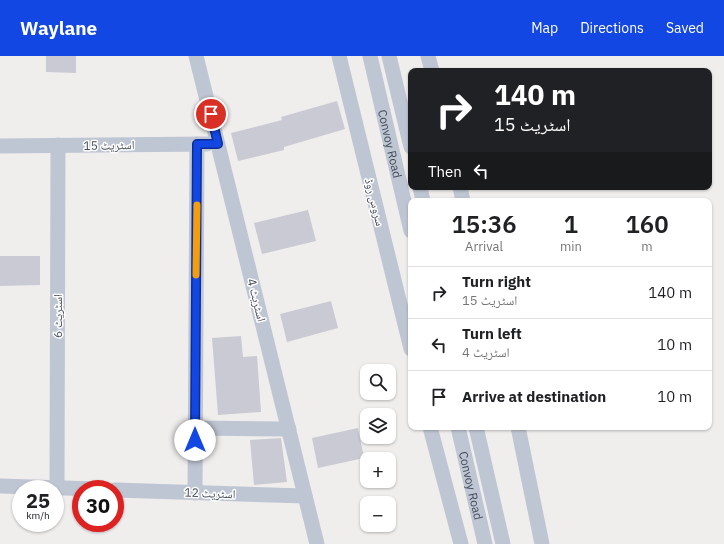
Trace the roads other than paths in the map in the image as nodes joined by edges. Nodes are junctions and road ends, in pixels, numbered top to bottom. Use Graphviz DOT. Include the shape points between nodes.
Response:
graph roads {
  1 [pos="196,56"];
  2 [pos="339,56"];
  3 [pos="370,56"];
  4 [pos="389,56"];
  5 [pos="428,56"];
  6 [pos="431,68"];
  7 [pos="408,135"];
  8 [pos="197,144"];
  9 [pos="218,144"];
  10 [pos="58,145"];
  11 [pos="0,146"];
  12 [pos="408,218"];
  13 [pos="408,337"];
  14 [pos="195,428"];
  15 [pos="289,429"];
  16 [pos="431,430"];
  17 [pos="459,430"];
  18 [pos="477,430"];
  19 [pos="519,430"];
  20 [pos="57,480"];
  21 [pos="0,486"];
  22 [pos="12,486"];
  23 [pos="124,490"];
  24 [pos="195,492"];
  25 [pos="305,496"];
  26 [pos="317,544"];
  27 [pos="461,544"];
  28 [pos="485,544"];
  29 [pos="503,544"];
  30 [pos="542,544"];
  1 -- 9 [label="street, اسٹریٹ 4"];
  2 -- 13 [label="street, سروس روڈ"];
  3 -- 12 [label="street, Convoy Road"];
  4 -- 7 [label="street, Convoy Road"];
  5 -- 6 [label="street"];
  8 -- 9 [label="street, اسٹریٹ 15"];
  8 -- 10 [label="street, اسٹریٹ 15"];
  8 -- 14 [label="street"];
  9 -- 15 [label="street, اسٹریٹ 4"];
  10 -- 11 [label="street, اسٹریٹ 15"];
  10 -- 20 [label="street, اسٹریٹ 6"];
  14 -- 15 [label="street"];
  14 -- 24 [label="street"];
  15 -- 25 [label="street, اسٹریٹ 4"];
  16 -- 27 [label="street"];
  17 -- 28 [label="street, Convoy Road"];
  18 -- 29 [label="street, Convoy Road"];
  19 -- 30 [label="street"];
  21 -- 22 [label="street"];
  23 -- 24 [label="street, اسٹریٹ 12"];
  24 -- 25 [label="street, اسٹریٹ 12"];
  25 -- 26 [label="street, اسٹریٹ 4"];
}
